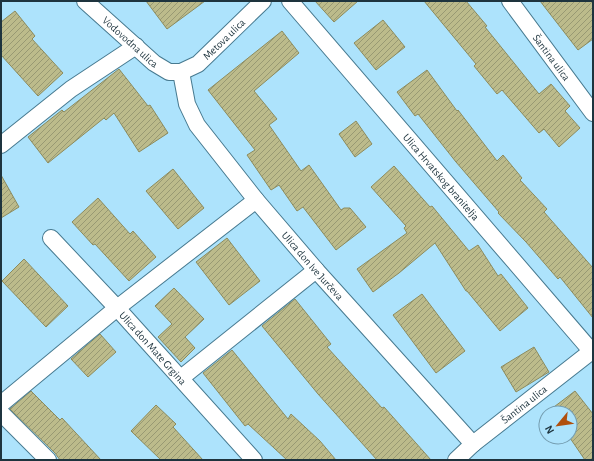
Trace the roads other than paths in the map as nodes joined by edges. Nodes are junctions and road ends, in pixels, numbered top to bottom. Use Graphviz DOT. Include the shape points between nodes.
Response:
graph roads {
  1 [pos="85,1"];
  2 [pos="263,1"];
  3 [pos="290,1"];
  4 [pos="510,1"];
  5 [pos="136,46"];
  6 [pos="181,72"];
  7 [pos="593,113"];
  8 [pos="1,145"];
  9 [pos="256,200"];
  10 [pos="51,238"];
  11 [pos="316,270"];
  12 [pos="117,308"];
  13 [pos="592,351"];
  14 [pos="181,378"];
  15 [pos="1,404"];
  16 [pos="1,413"];
  17 [pos="473,444"];
  18 [pos="48,460"];
  19 [pos="254,460"];
  20 [pos="456,460"];
  1 -- 5 [label="street, Vodovodna ulica"];
  2 -- 6 [label="street, Metova ulica" via="198,64"];
  3 -- 13 [label="street, Ulica Hrvatskog branitelja"];
  4 -- 7 [label="street, Šantina ulica"];
  5 -- 6 [label="street, Vodovodna ulica" via="154,63 169,72"];
  5 -- 8 [label="street" via="71,89"];
  6 -- 9 [label="street, Ulica don Ive Jurčeva" via="187,104 197,125"];
  9 -- 11 [label="street, Ulica don Ive Jurčeva"];
  9 -- 12 [label="street"];
  10 -- 12 [label="street, Ulica don Mate Grgina"];
  11 -- 14 [label="street"];
  11 -- 17 [label="street, Ulica don Ive Jurčeva"];
  12 -- 14 [label="street, Ulica don Mate Grgina"];
  12 -- 15 [label="street"];
  13 -- 17 [label="street, Šantina ulica"];
  14 -- 19 [label="street, Ulica don Mate Grgina"];
  16 -- 18 [label="street"];
  17 -- 20 [label="street, Šantina ulica"];
}
